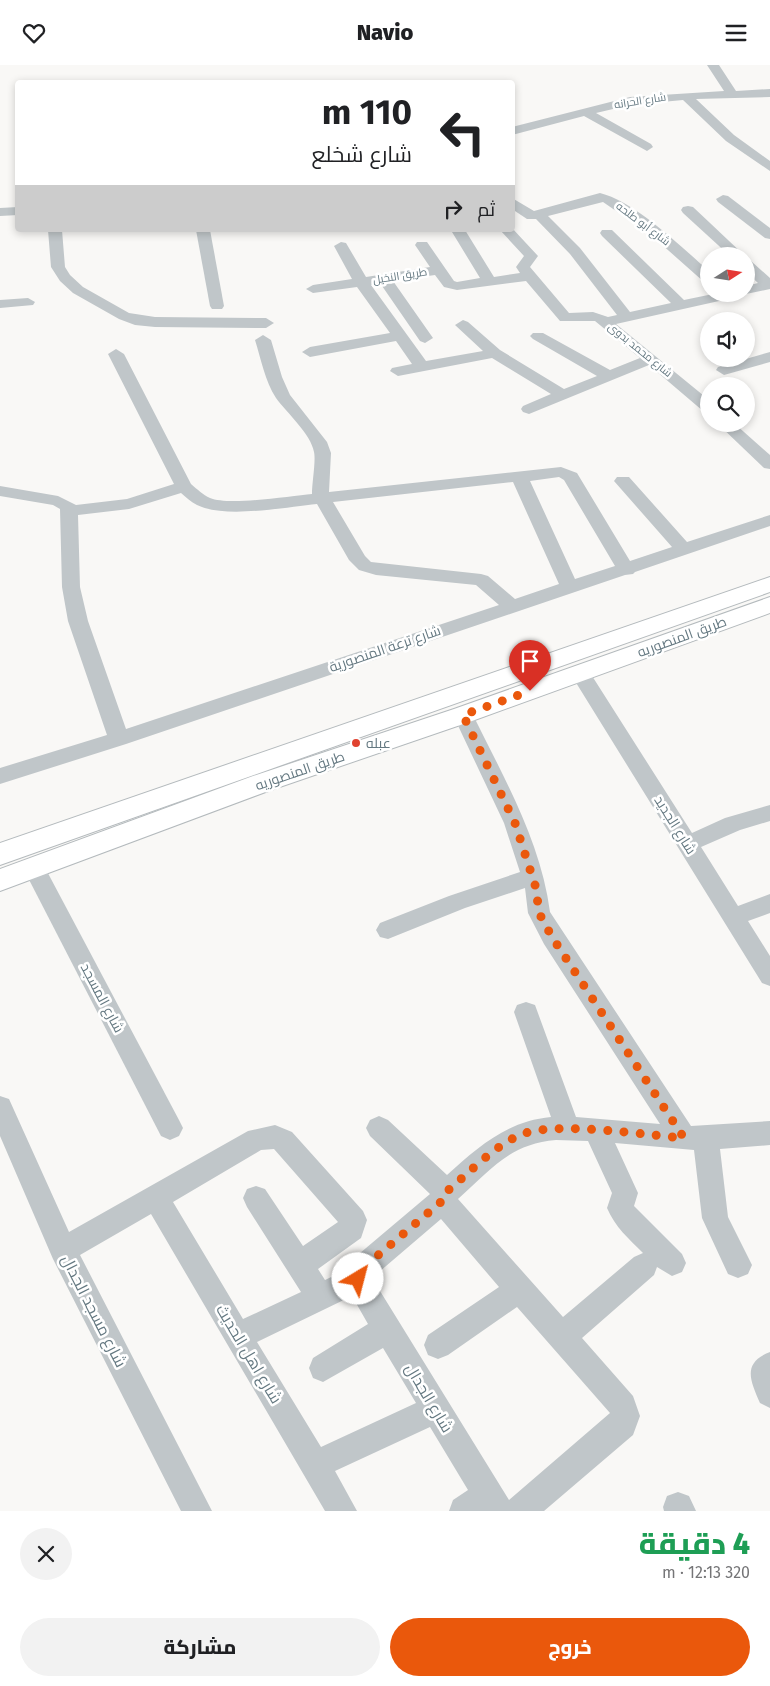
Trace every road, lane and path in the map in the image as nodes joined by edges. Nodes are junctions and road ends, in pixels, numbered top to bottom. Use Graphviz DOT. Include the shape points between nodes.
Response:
graph roads {
  1 [pos="713,65"];
  2 [pos="770,93"];
  3 [pos="732,94"];
  4 [pos="686,96"];
  5 [pos="585,112"];
  6 [pos="515,130"];
  7 [pos="647,147"];
  8 [pos="770,167"];
  9 [pos="724,199"];
  10 [pos="515,204"];
  11 [pos="688,210"];
  12 [pos="15,211"];
  13 [pos="0,212"];
  14 [pos="540,215"];
  15 [pos="55,232"];
  16 [pos="203,232"];
  17 [pos="459,232"];
  18 [pos="508,232"];
  19 [pos="607,233"];
  20 [pos="770,235"];
  21 [pos="422,245"];
  22 [pos="340,246"];
  23 [pos="728,247"];
  24 [pos="438,271"];
  25 [pos="700,271"];
  26 [pos="755,272"];
  27 [pos="530,276"];
  28 [pos="384,279"];
  29 [pos="489,281"];
  30 [pos="362,283"];
  31 [pos="769,285"];
  32 [pos="755,288"];
  33 [pos="314,289"];
  34 [pos="700,300"];
  35 [pos="28,302"];
  36 [pos="0,304"];
  37 [pos="680,304"];
  38 [pos="217,306"];
  39 [pos="626,317"];
  40 [pos="604,321"];
  41 [pos="266,323"];
  42 [pos="463,325"];
  43 [pos="399,336"];
  44 [pos="538,336"];
  45 [pos="425,338"];
  46 [pos="263,340"];
  47 [pos="310,351"];
  48 [pos="495,353"];
  49 [pos="116,354"];
  50 [pos="770,357"];
  51 [pos="652,359"];
  52 [pos="422,367"];
  53 [pos="724,369"];
  54 [pos="398,371"];
  55 [pos="609,376"];
  56 [pos="563,395"];
  57 [pos="700,401"];
  58 [pos="530,409"];
  59 [pos="735,432"];
  60 [pos="770,464"];
  61 [pos="519,476"];
  62 [pos="623,481"];
  63 [pos="184,487"];
  64 [pos="0,491"];
  65 [pos="321,496"];
  66 [pos="70,511"];
  67 [pos="770,520"];
  68 [pos="684,549"];
  69 [pos="627,570"];
  70 [pos="770,584"];
  71 [pos="570,588"];
  72 [pos="770,605"];
  73 [pos="512,606"];
  74 [pos="580,673"];
  75 [pos="463,715"];
  76 [pos="119,739"];
  77 [pos="0,776"];
  78 [pos="770,813"];
  79 [pos="94,831"];
  80 [pos="687,844"];
  81 [pos="0,854"];
  82 [pos="34,868"];
  83 [pos="533,876"];
  84 [pos="0,880"];
  85 [pos="770,903"];
  86 [pos="732,918"];
  87 [pos="388,930"];
  88 [pos="770,976"];
  89 [pos="526,1012"];
  90 [pos="0,1107"];
  91 [pos="170,1128"];
  92 [pos="379,1128"];
  93 [pos="568,1130"];
  94 [pos="598,1131"];
  95 [pos="770,1133"];
  96 [pos="695,1138"];
  97 [pos="444,1196"];
  98 [pos="155,1197"];
  99 [pos="256,1198"];
  100 [pos="63,1250"];
  101 [pos="672,1263"];
  102 [pos="301,1264"];
  103 [pos="738,1265"];
  104 [pos="644,1266"];
  105 [pos="359,1282"];
  106 [pos="520,1289"];
  107 [pos="320,1297"];
  108 [pos="387,1329"];
  109 [pos="238,1336"];
  110 [pos="562,1337"];
  111 [pos="438,1345"];
  112 [pos="324,1368"];
  113 [pos="435,1409"];
  114 [pos="315,1465"];
  115 [pos="483,1505"];
  116 [pos="197,1511"];
  117 [pos="342,1511"];
  118 [pos="520,1511"];
  1 -- 3 [label="street"];
  2 -- 3 [label="street, شارع الحرانه"];
  3 -- 4 [label="street, شارع الحرانه"];
  4 -- 5 [label="street, شارع الحرانه" via="630,101"];
  4 -- 8 [label="street" via="730,138"];
  5 -- 6 [label="street, شارع الحرانه"];
  5 -- 7 [label="street"];
  9 -- 20 [label="street"];
  10 -- 14 [label="street" via="532,216"];
  11 -- 23 [label="street"];
  12 -- 13 [label="street"];
  14 -- 25 [label="street, شارع أبو طلحه" via="594,199 608,199 656,231"];
  14 -- 39 [label="street" via="575,251"];
  15 -- 41 [label="street" via="58,267 65,278 124,316 154,322"];
  16 -- 38 [label="street"];
  17 -- 29 [label="street"];
  18 -- 27 [label="street" via="531,256 523,267"];
  19 -- 37 [label="street"];
  21 -- 24 [label="street"];
  22 -- 30 [label="street, طريق النخيل"];
  24 -- 28 [label="street, طريق النخيل"];
  24 -- 29 [label="street" via="447,283 453,285"];
  26 -- 31 [label="street"];
  27 -- 29 [label="street"];
  27 -- 40 [label="street, شارع محمد بدوى" via="565,318 593,316"];
  28 -- 30 [label="street, طريق النخيل"];
  28 -- 45 [label="street"];
  30 -- 33 [label="street, طريق النخيل"];
  30 -- 43 [label="street"];
  31 -- 32 [label="street"];
  34 -- 37 [label="street"];
  35 -- 36 [label="street"];
  37 -- 39 [label="street"];
  39 -- 40 [label="street"];
  40 -- 51 [label="street, شارع محمد بدوى"];
  42 -- 48 [label="street"];
  43 -- 47 [label="street"];
  43 -- 52 [label="street"];
  44 -- 55 [label="street"];
  46 -- 65 [label="street" via="283,395 319,442 323,453"];
  48 -- 52 [label="street"];
  48 -- 56 [label="street"];
  49 -- 63 [label="street"];
  50 -- 53 [label="street"];
  51 -- 55 [label="street"];
  51 -- 57 [label="street, شارع محمد بدوى"];
  52 -- 54 [label="street"];
  55 -- 56 [label="street"];
  56 -- 58 [label="street"];
  59 -- 60 [label="street"];
  61 -- 65 [label="street"];
  61 -- 69 [label="street" via="561,471 568,474"];
  61 -- 71 [label="street"];
  62 -- 68 [label="street"];
  63 -- 65 [label="street" via="202,501 226,506"];
  63 -- 66 [label="street" via="129,504"];
  64 -- 66 [label="street" via="58,501"];
  65 -- 73 [label="street" via="358,560 365,566 481,580"];
  66 -- 76 [label="street" via="71,587 78,621"];
  67 -- 68 [label="street, شارع ترعة المنصورية"];
  68 -- 69 [label="street, شارع ترعة المنصورية"];
  69 -- 71 [label="street, شارع ترعة المنصورية"];
  70 -- 79 [label="main road, طريق المنصوريه"];
  71 -- 73 [label="street, شارع ترعة المنصورية"];
  72 -- 74 [label="main road, طريق المنصوريه"];
  73 -- 76 [label="street, شارع ترعة المنصورية"];
  74 -- 75 [label="main road, طريق المنصوريه"];
  74 -- 80 [label="street, شارع الجديد"];
  75 -- 79 [label="main road, طريق المنصوريه"];
  75 -- 83 [label="street" via="515,823"];
  76 -- 77 [label="street, شارع ترعة المنصورية"];
  78 -- 80 [label="street"];
  79 -- 81 [label="main road, طريق المنصوريه"];
  79 -- 82 [label="main road, طريق المنصوريه"];
  80 -- 86 [label="street, شارع الجديد"];
  82 -- 84 [label="main road, طريق المنصوريه"];
  82 -- 91 [label="street, شارع المسجد"];
  83 -- 87 [label="street"];
  83 -- 96 [label="street" via="539,913 552,937"];
  85 -- 86 [label="street"];
  86 -- 88 [label="street, شارع الجديد"];
  89 -- 93 [label="street"];
  90 -- 100 [label="street, شارع مسجد الجدال"];
  92 -- 97 [label="street"];
  93 -- 94 [label="street"];
  93 -- 97 [label="street" via="536,1130 522,1134 507,1142"];
  94 -- 96 [label="street"];
  94 -- 101 [label="street" via="625,1193 620,1208"];
  95 -- 96 [label="street"];
  96 -- 103 [label="street" via="715,1218"];
  97 -- 105 [label="street" via="363,1268"];
  97 -- 106 [label="street"];
  98 -- 100 [label="street"];
  98 -- 102 [label="street" via="258,1139 275,1137 283,1140 353,1220 350,1229"];
  98 -- 109 [label="street, شارع اهل الحديث"];
  99 -- 102 [label="street"];
  100 -- 116 [label="street, شارع مسجد الجدال"];
  102 -- 107 [label="street"];
  104 -- 110 [label="street"];
  105 -- 107 [label="street"];
  105 -- 108 [label="street, شارع الجدال"];
  106 -- 110 [label="street"];
  106 -- 111 [label="street"];
  107 -- 109 [label="street"];
  108 -- 112 [label="street"];
  108 -- 113 [label="street, شارع الجدال"];
  109 -- 114 [label="street, شارع اهل الحديث"];
  110 -- 118 [label="street" via="623,1405 625,1416 622,1423"];
  113 -- 114 [label="street"];
  113 -- 115 [label="street, شارع الجدال"];
  114 -- 117 [label="street, شارع اهل الحديث"];
}
